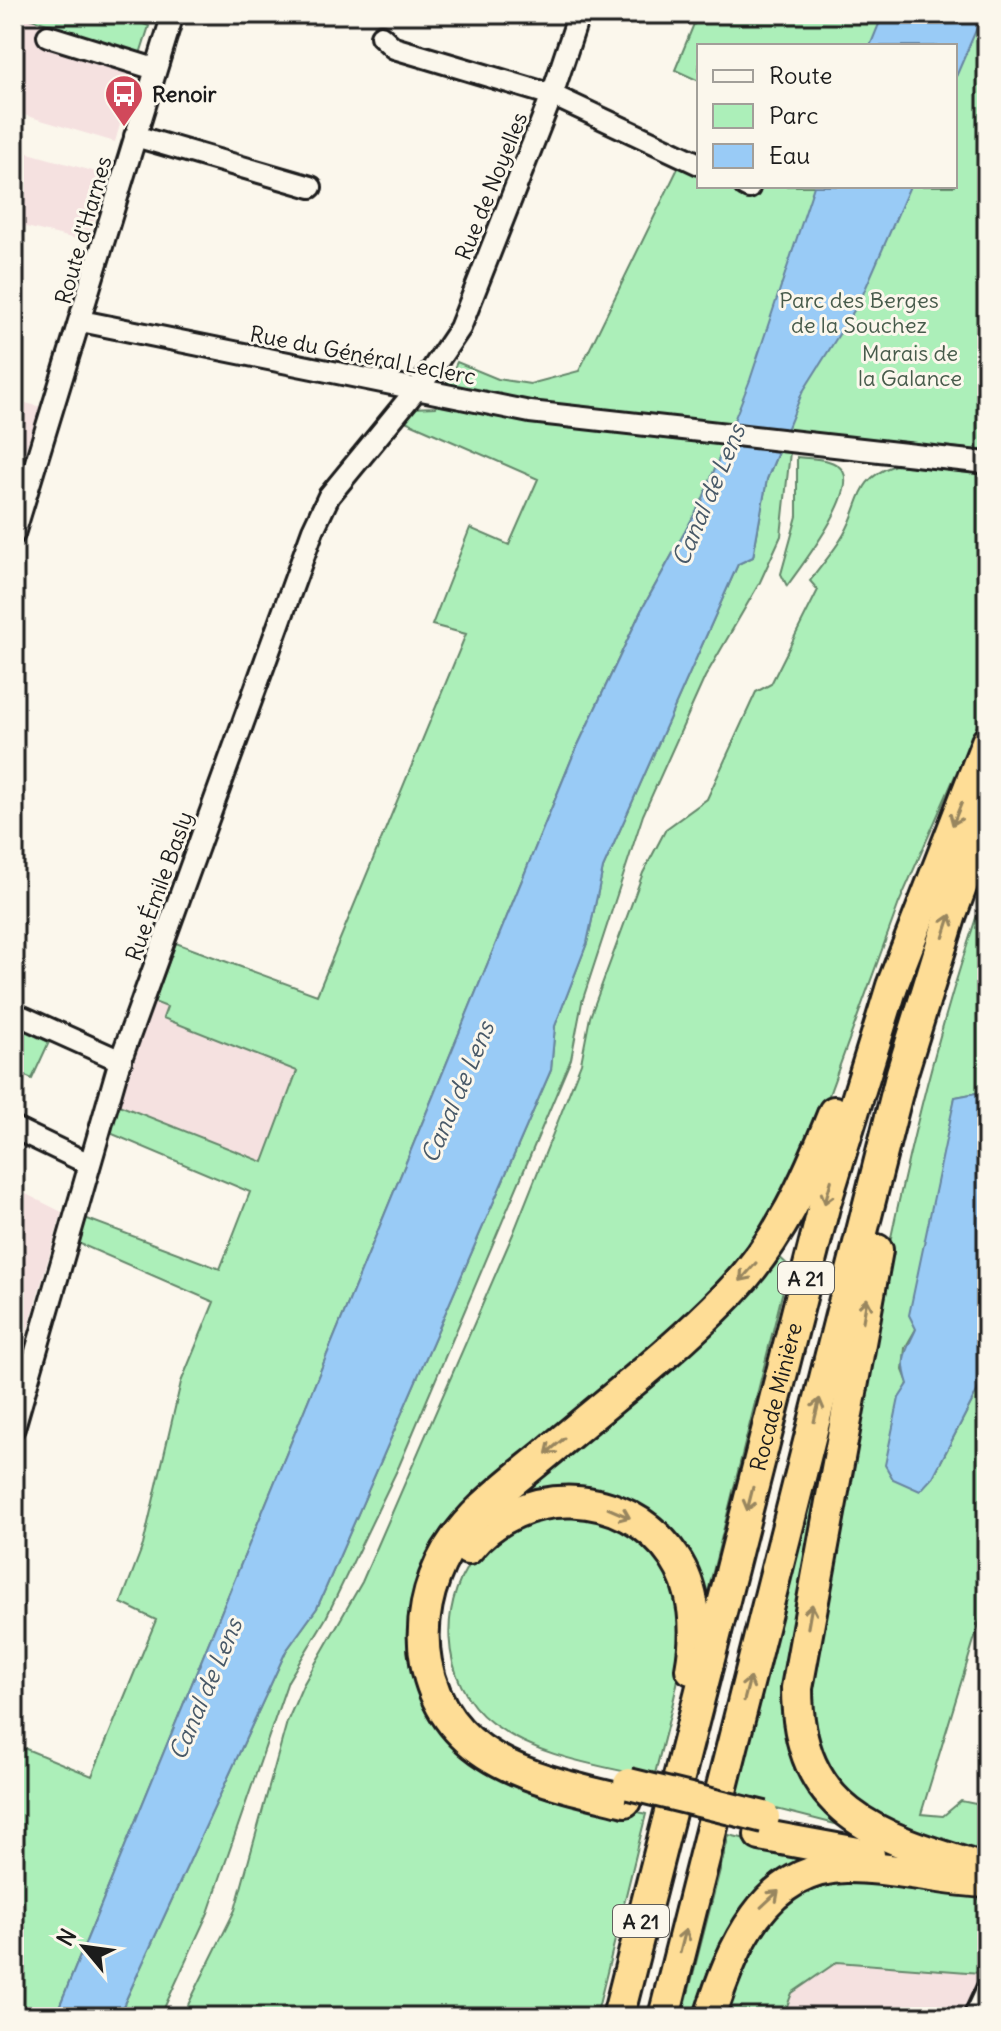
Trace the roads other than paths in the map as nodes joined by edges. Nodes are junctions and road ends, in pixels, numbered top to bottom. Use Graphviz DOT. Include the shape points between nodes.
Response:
graph roads {
  1 [pos="173,14"];
  2 [pos="579,14"];
  3 [pos="48,36"];
  4 [pos="381,36"];
  5 [pos="155,69"];
  6 [pos="552,95"];
  7 [pos="135,136"];
  8 [pos="697,163"];
  9 [pos="311,187"];
  10 [pos="81,321"];
  11 [pos="414,391"];
  12 [pos="987,463"];
  13 [pos="14,534"];
  14 [pos="987,742"];
  15 [pos="987,817"];
  16 [pos="892,986"];
  17 [pos="923,1000"];
  18 [pos="14,1013"];
  19 [pos="121,1061"];
  20 [pos="14,1128"];
  21 [pos="89,1164"];
  22 [pos="15,1417"];
  23 [pos="627,1792"];
  24 [pos="664,1826"];
  25 [pos="762,1826"];
  26 [pos="946,1857"];
  27 [pos="986,1878"];
  28 [pos="987,1989"];
  29 [pos="618,2017"];
  30 [pos="664,2017"];
  31 [pos="710,2017"];
  32 [pos="974,2017"];
  1 -- 5 [label="street, Route d'Harnes"];
  2 -- 6 [label="street"];
  3 -- 5 [label="street"];
  4 -- 6 [label="street" via="394,48"];
  5 -- 7 [label="street, Route d'Harnes"];
  6 -- 8 [label="street, Rue de Noyelles"];
  6 -- 11 [label="street, Rue de Noyelles" via="460,328"];
  7 -- 9 [label="street"];
  7 -- 10 [label="street, Route d'Harnes"];
  10 -- 11 [label="street, Rue du Général Leclerc"];
  10 -- 13 [label="street, Route d'Harnes"];
  11 -- 12 [label="street, Rue du Général Leclerc" via="530,412"];
  11 -- 19 [label="street, Rue Émile Basly" via="320,513"];
  14 -- 16 [label="highway, Rocade Minière / A 21, one-way"];
  17 -- 15 [label="highway, Rocade Minière / A 21, one-way"];
  16 -- 23 [label="highway, one-way" via="871,1010 805,1183 771,1244 711,1312 478,1512 447,1552 428,1599 424,1638 429,1679 467,1738 504,1766"];
  16 -- 24 [label="highway, Rocade Minière / A 21, one-way" via="824,1207"];
  26 -- 17 [label="highway, one-way" via="850,1816 813,1775 797,1719 797,1688 869,1285 915,1071"];
  30 -- 17 [label="highway, Rocade Minière / A 21, one-way"];
  18 -- 19 [label="street"];
  19 -- 21 [label="street, Rue Émile Basly"];
  20 -- 21 [label="street"];
  21 -- 22 [label="street, Rue Émile Basly"];
  23 -- 24 [label="highway, one-way" via="491,1737 449,1686 438,1632 447,1587 471,1546 512,1512 566,1501 612,1509 660,1541 683,1574 691,1597 695,1645 668,1772"];
  23 -- 25 [label="highway, bridge"];
  24 -- 29 [label="highway, Rocade Minière / A 21"];
  25 -- 26 [label="highway"];
  25 -- 27 [label="highway"];
  26 -- 27 [label="highway"];
  31 -- 27 [label="highway, one-way" via="743,1933 775,1893 795,1880 845,1867 952,1881"];
  28 -- 32 [label="street"];
}
